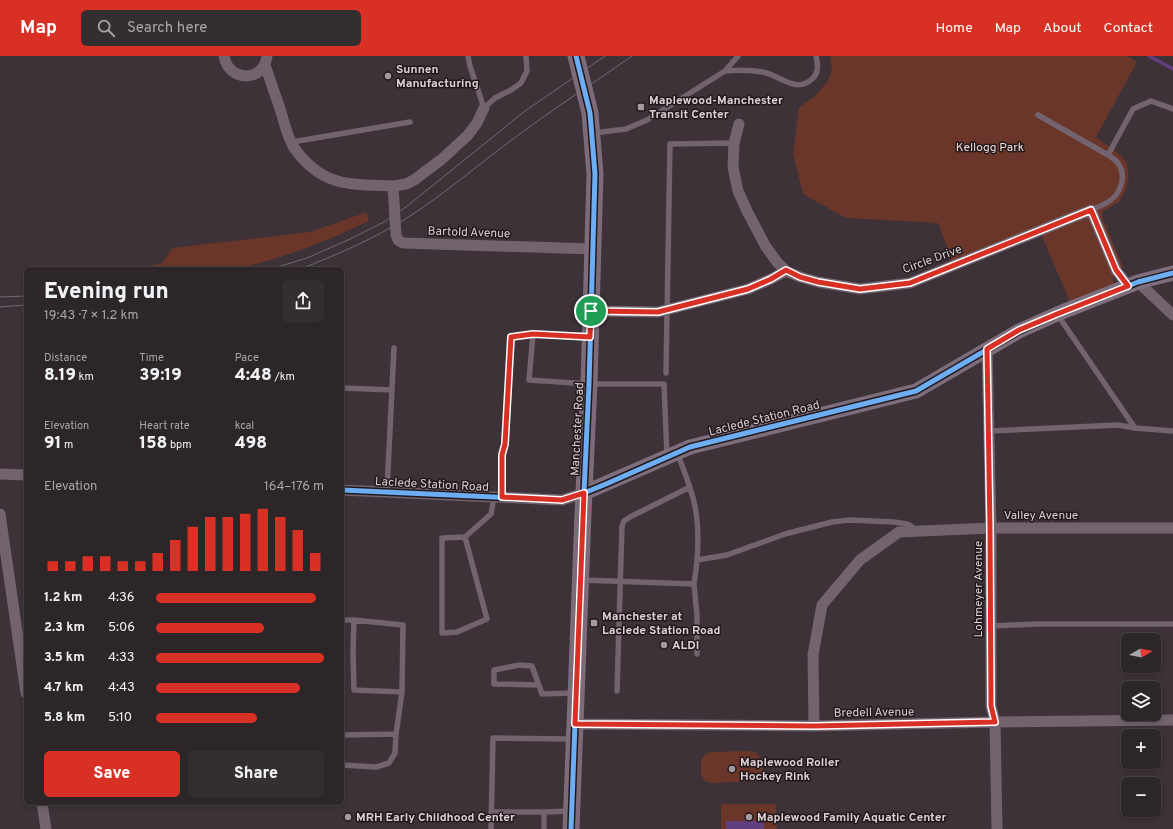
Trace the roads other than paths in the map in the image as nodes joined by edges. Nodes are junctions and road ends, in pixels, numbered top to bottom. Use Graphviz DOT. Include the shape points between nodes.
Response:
graph roads {
  1 [pos="224,56"];
  2 [pos="468,56"];
  3 [pos="526,56"];
  4 [pos="576,56"];
  5 [pos="738,56"];
  6 [pos="816,56"];
  7 [pos="266,61"];
  8 [pos="725,71"];
  9 [pos="484,108"];
  10 [pos="1173,109"];
  11 [pos="1038,116"];
  12 [pos="410,122"];
  13 [pos="739,124"];
  14 [pos="592,133"];
  15 [pos="292,142"];
  16 [pos="734,143"];
  17 [pos="1108,154"];
  18 [pos="393,186"];
  19 [pos="1091,210"];
  20 [pos="593,249"];
  21 [pos="786,270"];
  22 [pos="1173,273"];
  23 [pos="1133,284"];
  24 [pos="667,310"];
  25 [pos="591,311"];
  26 [pos="1057,314"];
  27 [pos="1173,315"];
  28 [pos="533,334"];
  29 [pos="590,337"];
  30 [pos="394,348"];
  31 [pos="987,349"];
  32 [pos="666,373"];
  33 [pos="589,384"];
  34 [pos="344,388"];
  35 [pos="392,390"];
  36 [pos="1135,428"];
  37 [pos="1173,430"];
  38 [pos="989,431"];
  39 [pos="672,455"];
  40 [pos="0,474"];
  41 [pos="24,475"];
  42 [pos="690,487"];
  43 [pos="344,490"];
  44 [pos="387,491"];
  45 [pos="584,493"];
  46 [pos="498,497"];
  47 [pos="0,514"];
  48 [pos="990,528"];
  49 [pos="1173,528"];
  50 [pos="915,531"];
  51 [pos="465,538"];
  52 [pos="697,560"];
  53 [pos="581,580"];
  54 [pos="619,581"];
  55 [pos="694,584"];
  56 [pos="344,620"];
  57 [pos="354,620"];
  58 [pos="1173,624"];
  59 [pos="991,626"];
  60 [pos="697,654"];
  61 [pos="24,679"];
  62 [pos="539,685"];
  63 [pos="616,691"];
  64 [pos="402,692"];
  65 [pos="577,693"];
  66 [pos="1173,720"];
  67 [pos="995,722"];
  68 [pos="814,726"];
  69 [pos="575,731"];
  70 [pos="344,734"];
  71 [pos="396,734"];
  72 [pos="344,765"];
  73 [pos="42,805"];
  74 [pos="572,811"];
  75 [pos="491,812"];
  76 [pos="544,812"];
  77 [pos="46,829"];
  78 [pos="490,829"];
  79 [pos="544,829"];
  80 [pos="571,829"];
  81 [pos="998,829"];
  1 -- 7 [label="street" via="230,70 242,76 260,71"];
  2 -- 9 [label="lane"];
  3 -- 9 [label="lane" via="527,71 521,83 495,98"];
  4 -- 14 [label="main road, Manchester Road" via="586,93"];
  5 -- 8 [label="lane"];
  6 -- 8 [label="lane" via="816,75 801,85 794,85 765,72"];
  7 -- 15 [label="street"];
  8 -- 14 [label="lane" via="647,120 626,129"];
  9 -- 18 [label="street" via="468,135 442,160 414,180"];
  10 -- 17 [label="lane" via="1151,101 1133,109"];
  11 -- 17 [label="lane"];
  12 -- 15 [label="lane"];
  13 -- 16 [label="street"];
  14 -- 20 [label="main road, Manchester Road" via="595,174"];
  15 -- 18 [label="street" via="305,160 320,174 330,179"];
  16 -- 21 [label="street" via="733,167 738,191 766,247"];
  16 -- 24 [label="lane" via="670,144"];
  17 -- 19 [label="lane" via="1118,162 1123,178 1116,195"];
  18 -- 20 [label="street, Bartold Avenue" via="396,235 403,243"];
  19 -- 21 [label="street, Circle Drive" via="910,283 860,289 818,282"];
  19 -- 23 [label="street" via="1116,270"];
  20 -- 25 [label="main road, Manchester Road"];
  21 -- 24 [label="street" via="748,289"];
  22 -- 23 [label="street, Laclede Station Road"];
  23 -- 26 [label="street, Laclede Station Road"];
  23 -- 27 [label="street"];
  24 -- 25 [label="street"];
  24 -- 32 [label="lane"];
  25 -- 29 [label="main road, Manchester Road"];
  26 -- 31 [label="street, Laclede Station Road" via="1019,330"];
  26 -- 36 [label="lane"];
  28 -- 29 [label="lane"];
  28 -- 33 [label="lane" via="529,380"];
  28 -- 46 [label="lane" via="511,337 505,444"];
  29 -- 33 [label="main road, Manchester Road"];
  30 -- 35 [label="lane"];
  31 -- 38 [label="street, Lohmeyer Avenue"];
  31 -- 39 [label="street, Laclede Station Road" via="916,391 690,447"];
  33 -- 39 [label="lane" via="664,384"];
  33 -- 45 [label="main road, Manchester Road"];
  34 -- 35 [label="lane"];
  35 -- 44 [label="lane"];
  36 -- 37 [label="lane"];
  36 -- 38 [label="lane" via="1118,425"];
  38 -- 48 [label="street, Lohmeyer Avenue"];
  39 -- 42 [label="lane"];
  39 -- 45 [label="street, Laclede Station Road"];
  40 -- 41 [label="street"];
  42 -- 52 [label="lane" via="695,507"];
  42 -- 54 [label="lane" via="624,521"];
  43 -- 44 [label="street, Laclede Station Road"];
  44 -- 46 [label="street, Laclede Station Road"];
  45 -- 46 [label="street, Laclede Station Road" via="562,500"];
  45 -- 53 [label="main road, Manchester Road"];
  46 -- 51 [label="lane" via="490,514"];
  47 -- 61 [label="street"];
  48 -- 49 [label="street, Valley Avenue"];
  48 -- 50 [label="street, Valley Avenue"];
  48 -- 59 [label="street, Lohmeyer Avenue"];
  50 -- 52 [label="lane" via="907,524 894,522 832,522 785,534 727,555"];
  50 -- 68 [label="street, Valley Avenue" via="899,532 860,560 822,605 813,655"];
  51 -- 51 [label="lane" via="487,619 457,632 442,632 442,538"];
  52 -- 55 [label="lane"];
  53 -- 54 [label="lane"];
  53 -- 65 [label="main road, Manchester Road"];
  54 -- 55 [label="lane"];
  54 -- 63 [label="lane"];
  55 -- 60 [label="lane"];
  56 -- 57 [label="lane"];
  57 -- 64 [label="lane" via="403,625"];
  57 -- 64 [label="lane" via="354,690"];
  58 -- 59 [label="lane"];
  59 -- 67 [label="street, Lohmeyer Avenue" via="991,706"];
  62 -- 62 [label="lane" via="532,666 520,665 494,670 494,684"];
  62 -- 65 [label="lane" via="542,694"];
  64 -- 71 [label="lane"];
  65 -- 69 [label="main road, Manchester Road"];
  66 -- 67 [label="street, Bredell Avenue"];
  67 -- 68 [label="street, Bredell Avenue"];
  67 -- 81 [label="street, Lohmeyer Avenue"];
  68 -- 69 [label="street, Bredell Avenue"];
  69 -- 74 [label="main road, Manchester Road"];
  69 -- 75 [label="lane" via="493,738"];
  70 -- 71 [label="lane"];
  71 -- 72 [label="lane" via="395,753 389,763 376,767"];
  73 -- 77 [label="street"];
  74 -- 76 [label="lane"];
  74 -- 80 [label="main road, Manchester Road"];
  75 -- 76 [label="lane"];
  75 -- 78 [label="lane"];
  76 -- 79 [label="lane"];
}
